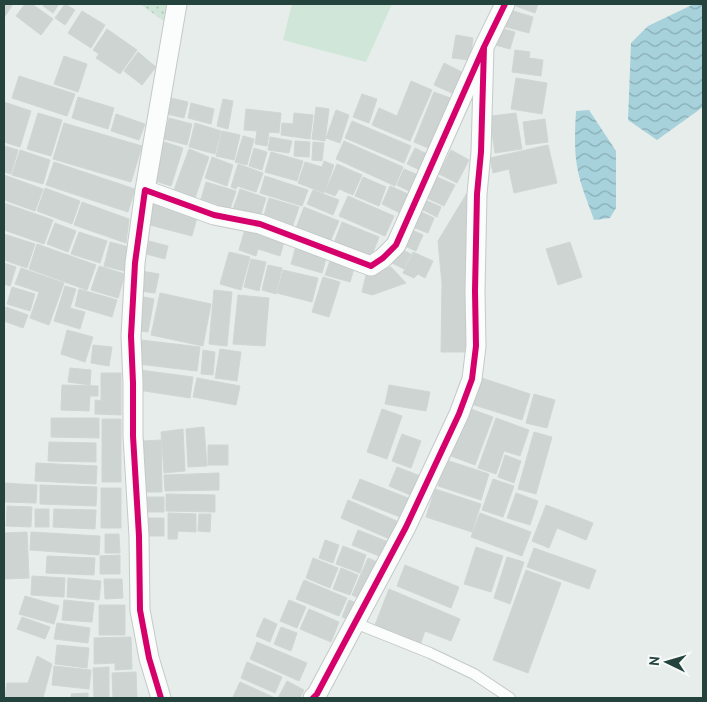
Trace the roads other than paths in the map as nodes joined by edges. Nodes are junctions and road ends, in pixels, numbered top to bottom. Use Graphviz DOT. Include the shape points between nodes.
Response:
graph roads {
  1 [pos="176,4"];
  2 [pos="505,4"];
  3 [pos="484,47"];
  4 [pos="145,190"];
  5 [pos="355,623"];
  6 [pos="161,698"];
  7 [pos="313,698"];
  8 [pos="510,698"];
  1 -- 4 [label="street"];
  2 -- 3 [label="street"];
  3 -- 4 [label="street" via="396,245 371,266 260,224 214,215"];
  3 -- 5 [label="street" via="477,194 476,346 472,379 410,519"];
  4 -- 6 [label="street" via="135,264 131,336 133,436 140,610"];
  5 -- 7 [label="street"];
  5 -- 8 [label="lane" via="465,669"];
}
